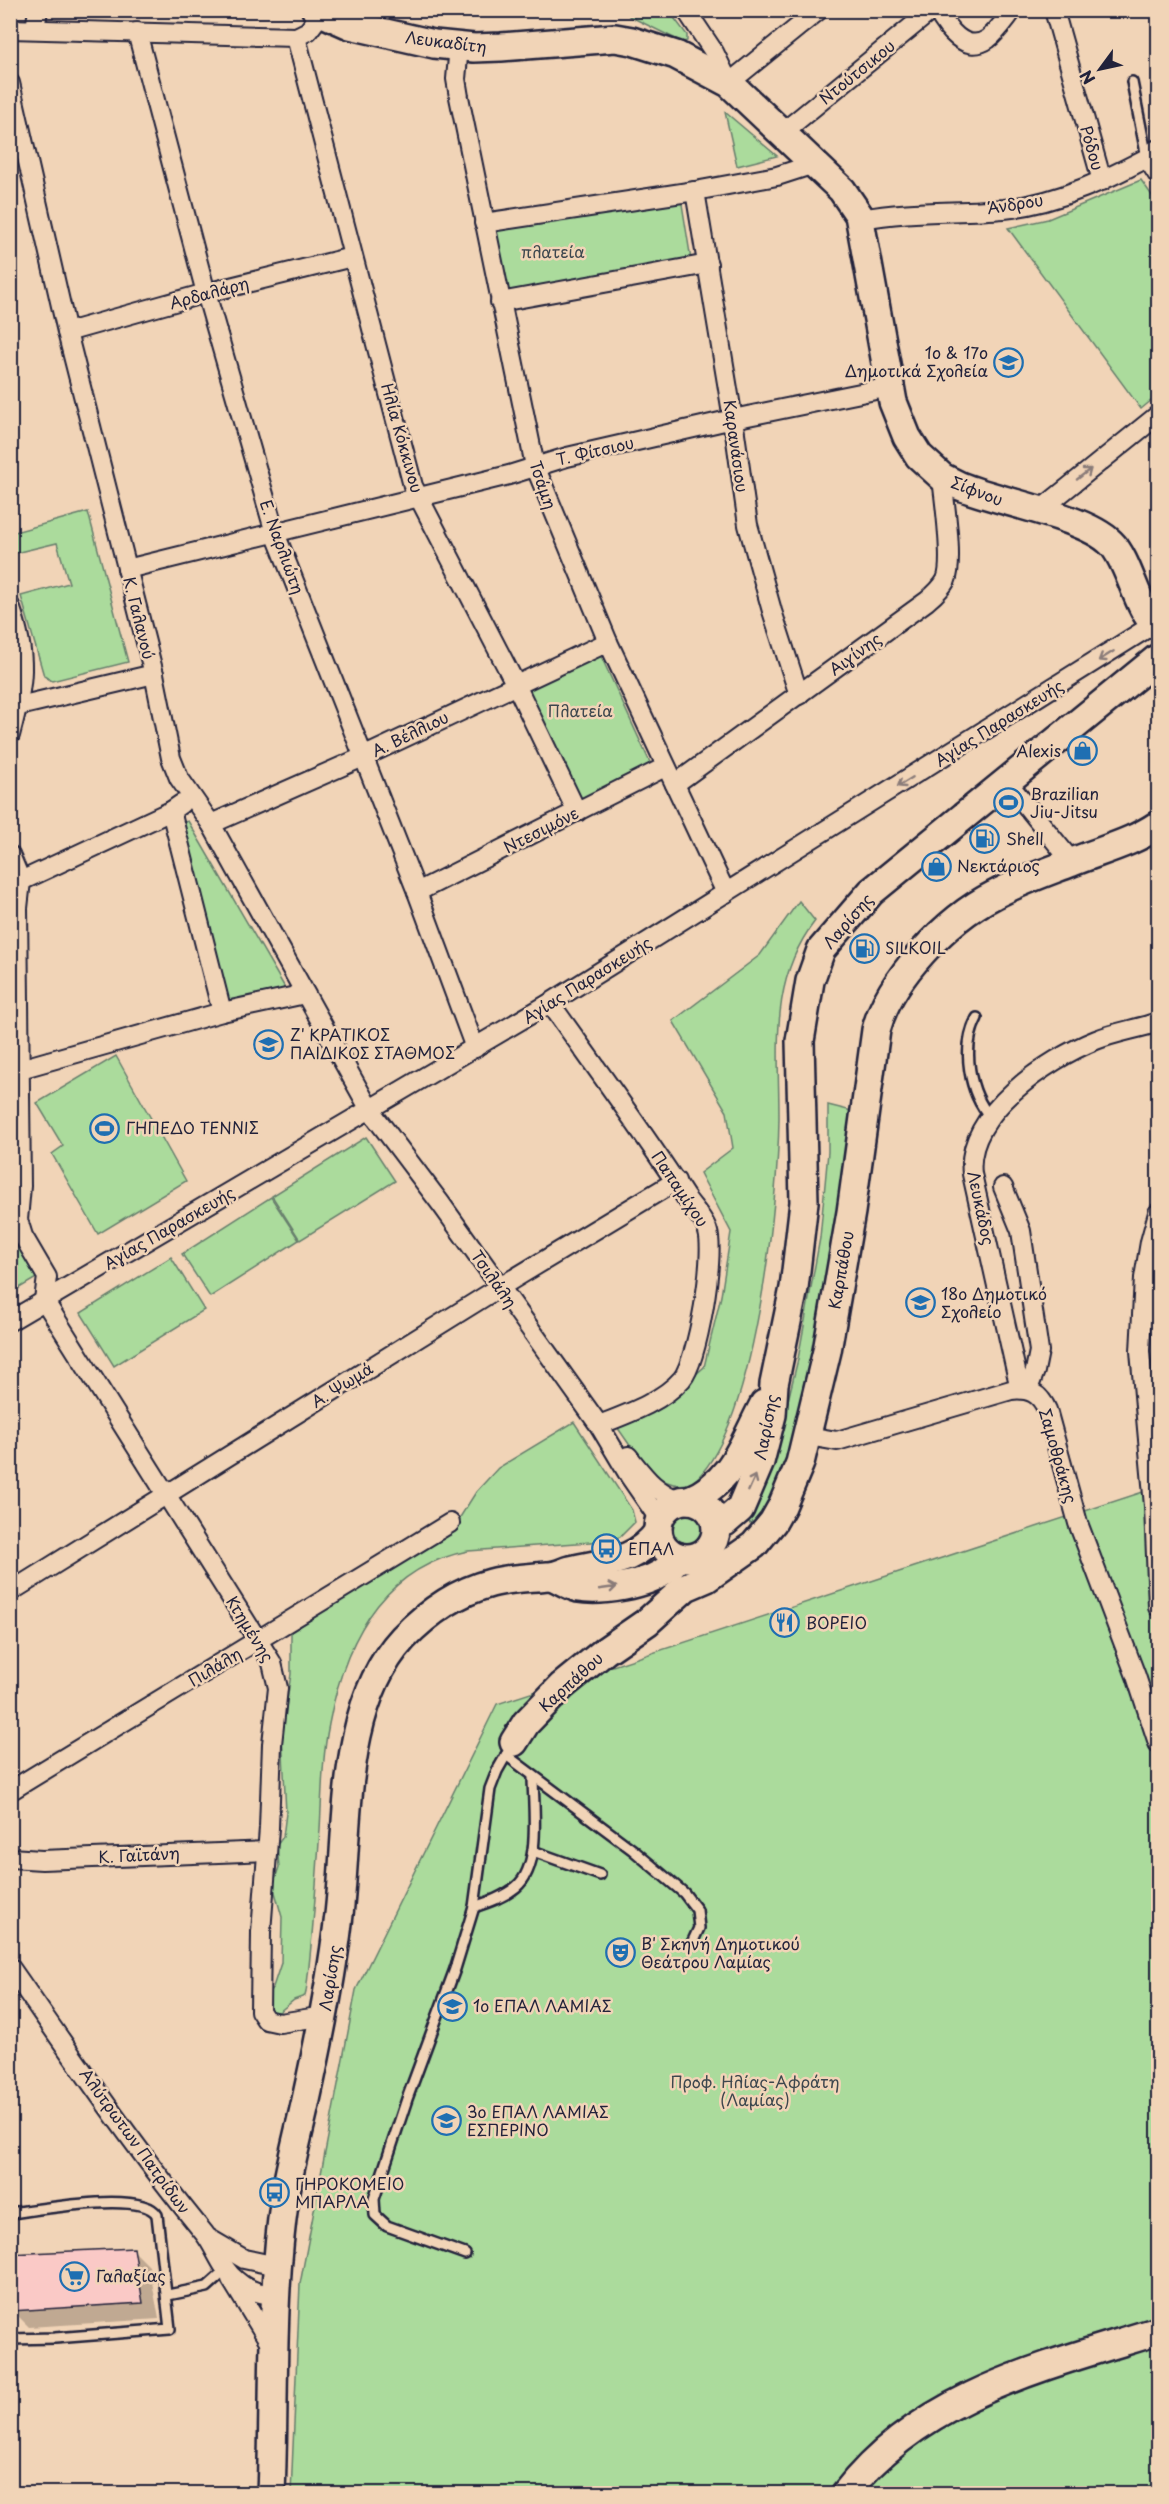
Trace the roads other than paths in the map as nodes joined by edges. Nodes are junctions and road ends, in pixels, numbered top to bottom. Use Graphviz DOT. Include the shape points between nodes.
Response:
graph roads {
  1 [pos="38,10"];
  2 [pos="686,10"];
  3 [pos="819,10"];
  4 [pos="934,10"];
  5 [pos="1013,10"];
  6 [pos="1054,10"];
  7 [pos="319,12"];
  8 [pos="10,29"];
  9 [pos="34,29"];
  10 [pos="136,32"];
  11 [pos="296,37"];
  12 [pos="459,46"];
  13 [pos="1132,82"];
  14 [pos="10,83"];
  15 [pos="729,83"];
  16 [pos="782,133"];
  17 [pos="1155,152"];
  18 [pos="814,164"];
  19 [pos="1158,174"];
  20 [pos="1102,181"];
  21 [pos="695,191"];
  22 [pos="862,219"];
  23 [pos="484,222"];
  24 [pos="352,257"];
  25 [pos="708,264"];
  26 [pos="206,293"];
  27 [pos="500,302"];
  28 [pos="68,332"];
  29 [pos="890,387"];
  30 [pos="1158,414"];
  31 [pos="733,419"];
  32 [pos="535,466"];
  33 [pos="942,477"];
  34 [pos="418,497"];
  35 [pos="1039,511"];
  36 [pos="275,533"];
  37 [pos="127,569"];
  38 [pos="10,606"];
  39 [pos="1156,625"];
  40 [pos="608,642"];
  41 [pos="1158,658"];
  42 [pos="154,674"];
  43 [pos="516,685"];
  44 [pos="800,695"];
  45 [pos="19,706"];
  46 [pos="10,735"];
  47 [pos="363,757"];
  48 [pos="665,767"];
  49 [pos="1007,782"];
  50 [pos="675,784"];
  51 [pos="191,797"];
  52 [pos="171,811"];
  53 [pos="577,812"];
  54 [pos="211,824"];
  55 [pos="1158,825"];
  56 [pos="10,855"];
  57 [pos="1072,862"];
  58 [pos="21,881"];
  59 [pos="417,892"];
  60 [pos="726,894"];
  61 [pos="14,910"];
  62 [pos="305,994"];
  63 [pos="550,1003"];
  64 [pos="222,1012"];
  65 [pos="977,1018"];
  66 [pos="1158,1022"];
  67 [pos="475,1048"];
  68 [pos="20,1069"];
  69 [pos="370,1110"];
  70 [pos="991,1118"];
  71 [pos="676,1181"];
  72 [pos="1003,1187"];
  73 [pos="1158,1213"];
  74 [pos="14,1224"];
  75 [pos="500,1287"];
  76 [pos="44,1300"];
  77 [pos="10,1321"];
  78 [pos="774,1384"];
  79 [pos="1024,1389"];
  80 [pos="599,1425"];
  81 [pos="808,1436"];
  82 [pos="615,1448"];
  83 [pos="165,1494"];
  84 [pos="685,1500"];
  85 [pos="450,1523"];
  86 [pos="659,1525"];
  87 [pos="699,1547"];
  88 [pos="737,1558"];
  89 [pos="552,1576"];
  90 [pos="686,1587"];
  91 [pos="10,1592"];
  92 [pos="1158,1607"];
  93 [pos="258,1641"];
  94 [pos="1158,1743"];
  95 [pos="510,1749"];
  96 [pos="533,1776"];
  97 [pos="10,1791"];
  98 [pos="267,1851"];
  99 [pos="533,1851"];
  100 [pos="10,1858"];
  101 [pos="600,1875"];
  102 [pos="474,1907"];
  103 [pos="692,1943"];
  104 [pos="11,1967"];
  105 [pos="324,2016"];
  106 [pos="10,2213"];
  107 [pos="208,2238"];
  108 [pos="465,2254"];
  109 [pos="277,2266"];
  110 [pos="226,2270"];
  111 [pos="168,2295"];
  112 [pos="274,2295"];
  113 [pos="1158,2331"];
  114 [pos="10,2339"];
  115 [pos="272,2346"];
  116 [pos="271,2493"];
  117 [pos="844,2493"];
  1 -- 9 [label="street"];
  2 -- 15 [label="street"];
  3 -- 15 [label="street"];
  4 -- 5 [label="street" via="951,32 970,43 987,39"];
  4 -- 16 [label="street, Ντούτσικου"];
  6 -- 20 [label="street, Ρόδου"];
  7 -- 11 [label="street, Λευκαδίτη" via="308,31"];
  7 -- 12 [label="main road, Λευκαδίτη" via="350,25"];
  8 -- 9 [label="street"];
  9 -- 10 [label="street"];
  10 -- 11 [label="street"];
  10 -- 26 [label="street, Ε. Ναρλιώτη"];
  11 -- 24 [label="street, Ηλία Κόκκινου"];
  12 -- 15 [label="main road, Λευκαδίτη" via="632,40 676,55"];
  12 -- 23 [label="street, Τσάμη" via="456,80"];
  13 -- 17 [label="lane"];
  14 -- 28 [label="street, Κ. Γαλανού"];
  15 -- 16 [label="main road, Λευκαδίτη"];
  16 -- 18 [label="main road, Λευκαδίτη"];
  17 -- 19 [label="street"];
  17 -- 20 [label="street, Άνδρου"];
  18 -- 21 [label="street" via="777,176"];
  18 -- 22 [label="main road, Λευκαδίτη" via="842,190"];
  20 -- 22 [label="street, Άνδρου" via="1038,203 1005,209"];
  21 -- 23 [label="street"];
  21 -- 25 [label="street, Καρανάσιου"];
  22 -- 29 [label="main road, Σίφνου"];
  23 -- 27 [label="street, Τσάμη"];
  24 -- 26 [label="street, Αρδαλάρη"];
  24 -- 34 [label="street, Ηλία Κόκκινου"];
  25 -- 27 [label="street"];
  25 -- 31 [label="street, Καρανάσιου"];
  26 -- 28 [label="street, Αρδαλάρη"];
  26 -- 36 [label="street, Ε. Ναρλιώτη"];
  27 -- 32 [label="street, Τσάμη"];
  28 -- 37 [label="street, Κ. Γαλανού"];
  29 -- 31 [label="street, Τ. Φίτσιου"];
  29 -- 33 [label="main road, Σίφνου" via="906,437 919,456"];
  35 -- 30 [label="street, one-way"];
  31 -- 32 [label="street, Τ. Φίτσιου"];
  31 -- 44 [label="street, Καρανάσιου" via="748,525"];
  32 -- 34 [label="street, Τ. Φίτσιου"];
  32 -- 40 [label="street, Τσάμη"];
  33 -- 35 [label="main road, Σίφνου" via="973,492"];
  33 -- 44 [label="street, Αιγίνης" via="949,567 945,582 927,601"];
  34 -- 36 [label="street, Τ. Φίτσιου"];
  34 -- 43 [label="street, Ηλία Κόκκινου"];
  35 -- 39 [label="main road, Σίφνου" via="1091,530 1110,542"];
  36 -- 37 [label="street, Τ. Φίτσιου"];
  36 -- 47 [label="street, Ε. Ναρλιώτη"];
  37 -- 42 [label="street, Κ. Γαλανού"];
  38 -- 45 [label="street" via="23,649"];
  39 -- 60 [label="street, Αγίας Παρασκευής, one-way"];
  40 -- 43 [label="street, Α. Βέλλιου"];
  40 -- 48 [label="street, Τσάμη"];
  41 -- 49 [label="main road, Λαρίσης"];
  42 -- 45 [label="street"];
  42 -- 51 [label="street, Κ. Γαλανού" via="171,758"];
  43 -- 47 [label="street, Α. Βέλλιου"];
  43 -- 53 [label="street, Ηλία Κόκκινου"];
  44 -- 50 [label="street, Αιγίνης"];
  45 -- 46 [label="street"];
  47 -- 54 [label="street, Α. Βέλλιου"];
  47 -- 59 [label="street, Ε. Ναρλιώτη"];
  48 -- 50 [label="street, Τσάμη"];
  48 -- 53 [label="street, Ντεσιμόνε"];
  49 -- 57 [label="street"];
  49 -- 78 [label="main road, Λαρίσης" via="871,892 823,946 814,966 799,1053 804,1165 802,1232"];
  50 -- 60 [label="street, Τσάμη"];
  51 -- 52 [label="street"];
  51 -- 54 [label="street, Κ. Γαλανού"];
  52 -- 58 [label="street"];
  52 -- 64 [label="street"];
  53 -- 59 [label="street, Ντεσιμόνε"];
  54 -- 62 [label="street, Κ. Γαλανού"];
  55 -- 57 [label="main road, Καρπάθου" via="1136,838"];
  56 -- 58 [label="street"];
  57 -- 81 [label="main road, Καρπάθου" via="1001,891 970,911 927,948 899,981 883,1008 873,1047 827,1351"];
  58 -- 61 [label="street"];
  59 -- 67 [label="street, Ε. Ναρλιώτη"];
  60 -- 63 [label="street, Αγίας Παρασκευής"];
  61 -- 68 [label="street"];
  62 -- 64 [label="street"];
  62 -- 69 [label="street, Κ. Γαλανού"];
  63 -- 67 [label="street, Αγίας Παρασκευής"];
  63 -- 71 [label="street, Παπαμίχου"];
  64 -- 68 [label="street"];
  65 -- 70 [label="lane" via="970,1034 969,1063 978,1100"];
  66 -- 70 [label="street, Λευκάδος" via="1099,1039 1059,1058 1028,1079"];
  67 -- 69 [label="street, Αγίας Παρασκευής"];
  68 -- 74 [label="street" via="21,1186"];
  69 -- 75 [label="street, Τσιλάλη"];
  69 -- 76 [label="street, Αγίας Παρασκευής"];
  70 -- 79 [label="street, Λευκάδος" via="975,1144 972,1171"];
  71 -- 75 [label="street, Α. Ψωμά"];
  71 -- 80 [label="street, Παπαμίχου" via="708,1230 711,1246 706,1294 692,1359 682,1379 672,1388 632,1412"];
  72 -- 79 [label="street, Λευκάδος" via="1021,1232 1039,1351 1035,1371"];
  73 -- 92 [label="street" via="1144,1278 1140,1341"];
  74 -- 76 [label="street" via="47,1277"];
  75 -- 80 [label="street, Τσιλάλη"];
  75 -- 83 [label="street, Α. Ψωμά"];
  76 -- 77 [label="street, Αγίας Παρασκευής"];
  76 -- 83 [label="street, Κτημένης"];
  78 -- 84 [label="main road, Λαρίσης" via="734,1464 715,1486"];
  87 -- 78 [label="main road, Λαρίσης, one-way" via="740,1509 767,1441"];
  79 -- 81 [label="street" via="837,1441"];
  79 -- 94 [label="street, Σαμοθράκης" via="1039,1397 1047,1410 1077,1523"];
  80 -- 82 [label="street, Τσιλάλη"];
  81 -- 88 [label="main road, Καρπάθου" via="782,1506 765,1532"];
  82 -- 84 [label="street" via="628,1456 664,1495"];
  82 -- 86 [label="street"];
  83 -- 91 [label="street, Α. Ψωμά"];
  83 -- 93 [label="street, Κτημένης"];
  84 -- 86 [label="main road" via="668,1507"];
  84 -- 87 [label="main road" via="699,1502 713,1516"];
  85 -- 93 [label="street, Πιλάλη"];
  86 -- 87 [label="main road" via="665,1548"];
  86 -- 89 [label="main road, Λαρίσης" via="648,1545 630,1556"];
  87 -- 88 [label="main road"];
  89 -- 87 [label="main road, Λαρίσης, one-way" via="576,1588 616,1587 664,1572"];
  87 -- 90 [label="main road"];
  88 -- 90 [label="main road, Καρπάθου"];
  89 -- 105 [label="main road, Λαρίσης" via="493,1582 455,1597 405,1636 379,1670 357,1736 339,1921"];
  90 -- 95 [label="main road, Καρπάθου" via="647,1622 562,1686 526,1724"];
  93 -- 97 [label="street, Πιλάλη"];
  93 -- 98 [label="street, Κτημένης" via="272,1663 278,1688"];
  95 -- 96 [label="lane"];
  95 -- 102 [label="lane" via="490,1789"];
  96 -- 99 [label="lane"];
  96 -- 103 [label="lane" via="684,1893 697,1910 699,1928"];
  98 -- 100 [label="street, Κ. Γαϊτάνη"];
  98 -- 105 [label="street, Κτημένης" via="260,2010 266,2020 280,2023"];
  99 -- 101 [label="lane"];
  99 -- 102 [label="lane" via="530,1869 516,1887 499,1899"];
  102 -- 108 [label="lane" via="374,2199 375,2215 387,2226"];
  104 -- 107 [label="street, Αλύτρωτων Πατρίδων" via="135,2146"];
  105 -- 109 [label="main road, Λαρίσης" via="285,2195"];
  106 -- 111 [label="lane" via="113,2202 148,2205 157,2215"];
  107 -- 109 [label="street" via="244,2259"];
  107 -- 110 [label="street, Αλύτρωτων Πατρίδων"];
  109 -- 112 [label="main road, Λαρίσης"];
  110 -- 111 [label="lane" via="207,2287"];
  110 -- 112 [label="street, Αλύτρωτων Πατρίδων" via="247,2288"];
  110 -- 115 [label="street"];
  111 -- 114 [label="lane" via="170,2329"];
  112 -- 115 [label="main road, Λαρίσης"];
  113 -- 117 [label="main road" via="1006,2380 962,2399 885,2450"];
  115 -- 116 [label="main road, Λαρίσης"];
}
